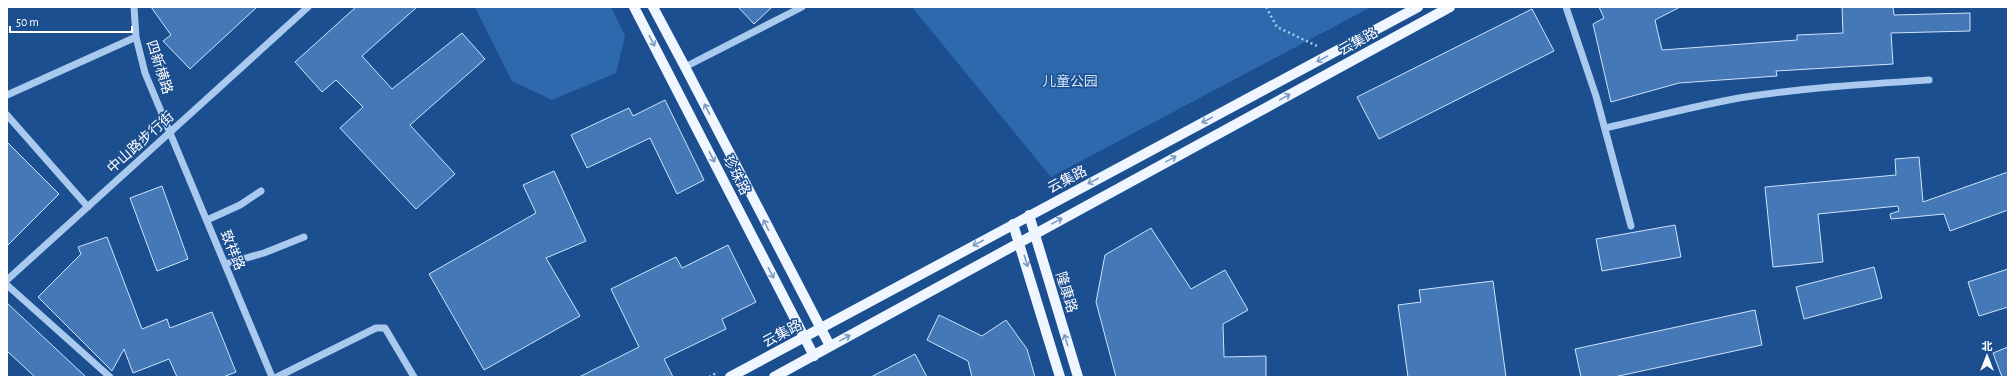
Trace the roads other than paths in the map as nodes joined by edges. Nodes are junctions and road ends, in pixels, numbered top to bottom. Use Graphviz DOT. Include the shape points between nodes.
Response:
graph roads {
  1 [pos="134,7"];
  2 [pos="307,7"];
  3 [pos="634,7"];
  4 [pos="653,7"];
  5 [pos="802,7"];
  6 [pos="1418,7"];
  7 [pos="1450,7"];
  8 [pos="1566,7"];
  9 [pos="136,36"];
  10 [pos="686,66"];
  11 [pos="1929,80"];
  12 [pos="7,95"];
  13 [pos="7,115"];
  14 [pos="1605,128"];
  15 [pos="170,132"];
  16 [pos="261,191"];
  17 [pos="88,206"];
  18 [pos="1029,215"];
  19 [pos="207,220"];
  20 [pos="1014,224"];
  21 [pos="1631,226"];
  22 [pos="1035,233"];
  23 [pos="304,237"];
  24 [pos="1020,241"];
  25 [pos="225,264"];
  26 [pos="7,280"];
  27 [pos="7,285"];
  28 [pos="819,329"];
  29 [pos="804,337"];
  30 [pos="830,346"];
  31 [pos="814,356"];
  32 [pos="110,377"];
  33 [pos="272,377"];
  34 [pos="277,377"];
  35 [pos="414,377"];
  36 [pos="730,377"];
  37 [pos="774,377"];
  38 [pos="1060,377"];
  39 [pos="1078,377"];
  1 -- 9 [label="street, 四新横路"];
  2 -- 15 [label="street, 中山路步行街"];
  3 -- 29 [label="main road, 珍珠路, one-way"];
  4 -- 10 [label="main road, 珍珠路"];
  5 -- 10 [label="street"];
  6 -- 18 [label="main road, 云集路, one-way"];
  22 -- 7 [label="main road, 云集路, one-way"];
  8 -- 14 [label="street"];
  9 -- 12 [label="street"];
  9 -- 15 [label="street, 四新横路" via="145,73"];
  28 -- 10 [label="main road, 珍珠路, one-way"];
  11 -- 14 [label="street" via="1852,85 1738,98"];
  13 -- 17 [label="street"];
  14 -- 21 [label="street"];
  15 -- 17 [label="street, 中山路步行街"];
  15 -- 19 [label="street, 致祥路"];
  16 -- 19 [label="street" via="240,205"];
  17 -- 26 [label="street, 中山路步行街"];
  18 -- 20 [label="main road, 云集路"];
  18 -- 22 [label="main road, 隆康路"];
  19 -- 25 [label="street, 致祥路"];
  20 -- 24 [label="main road"];
  20 -- 28 [label="main road, 云集路, one-way"];
  22 -- 24 [label="main road, 云集路"];
  39 -- 22 [label="main road, 隆康路, one-way"];
  23 -- 25 [label="street"];
  30 -- 24 [label="main road, 云集路, one-way"];
  24 -- 38 [label="main road, one-way"];
  25 -- 33 [label="street, 致祥路"];
  27 -- 32 [label="street"];
  28 -- 29 [label="main road, 云集路"];
  28 -- 30 [label="main road, 珍珠路"];
  29 -- 31 [label="main road, 珍珠路"];
  29 -- 36 [label="main road, 云集路"];
  30 -- 31 [label="main road, 云集路"];
  31 -- 37 [label="main road, 云集路"];
  34 -- 35 [label="street" via="376,328 385,328"];
}
